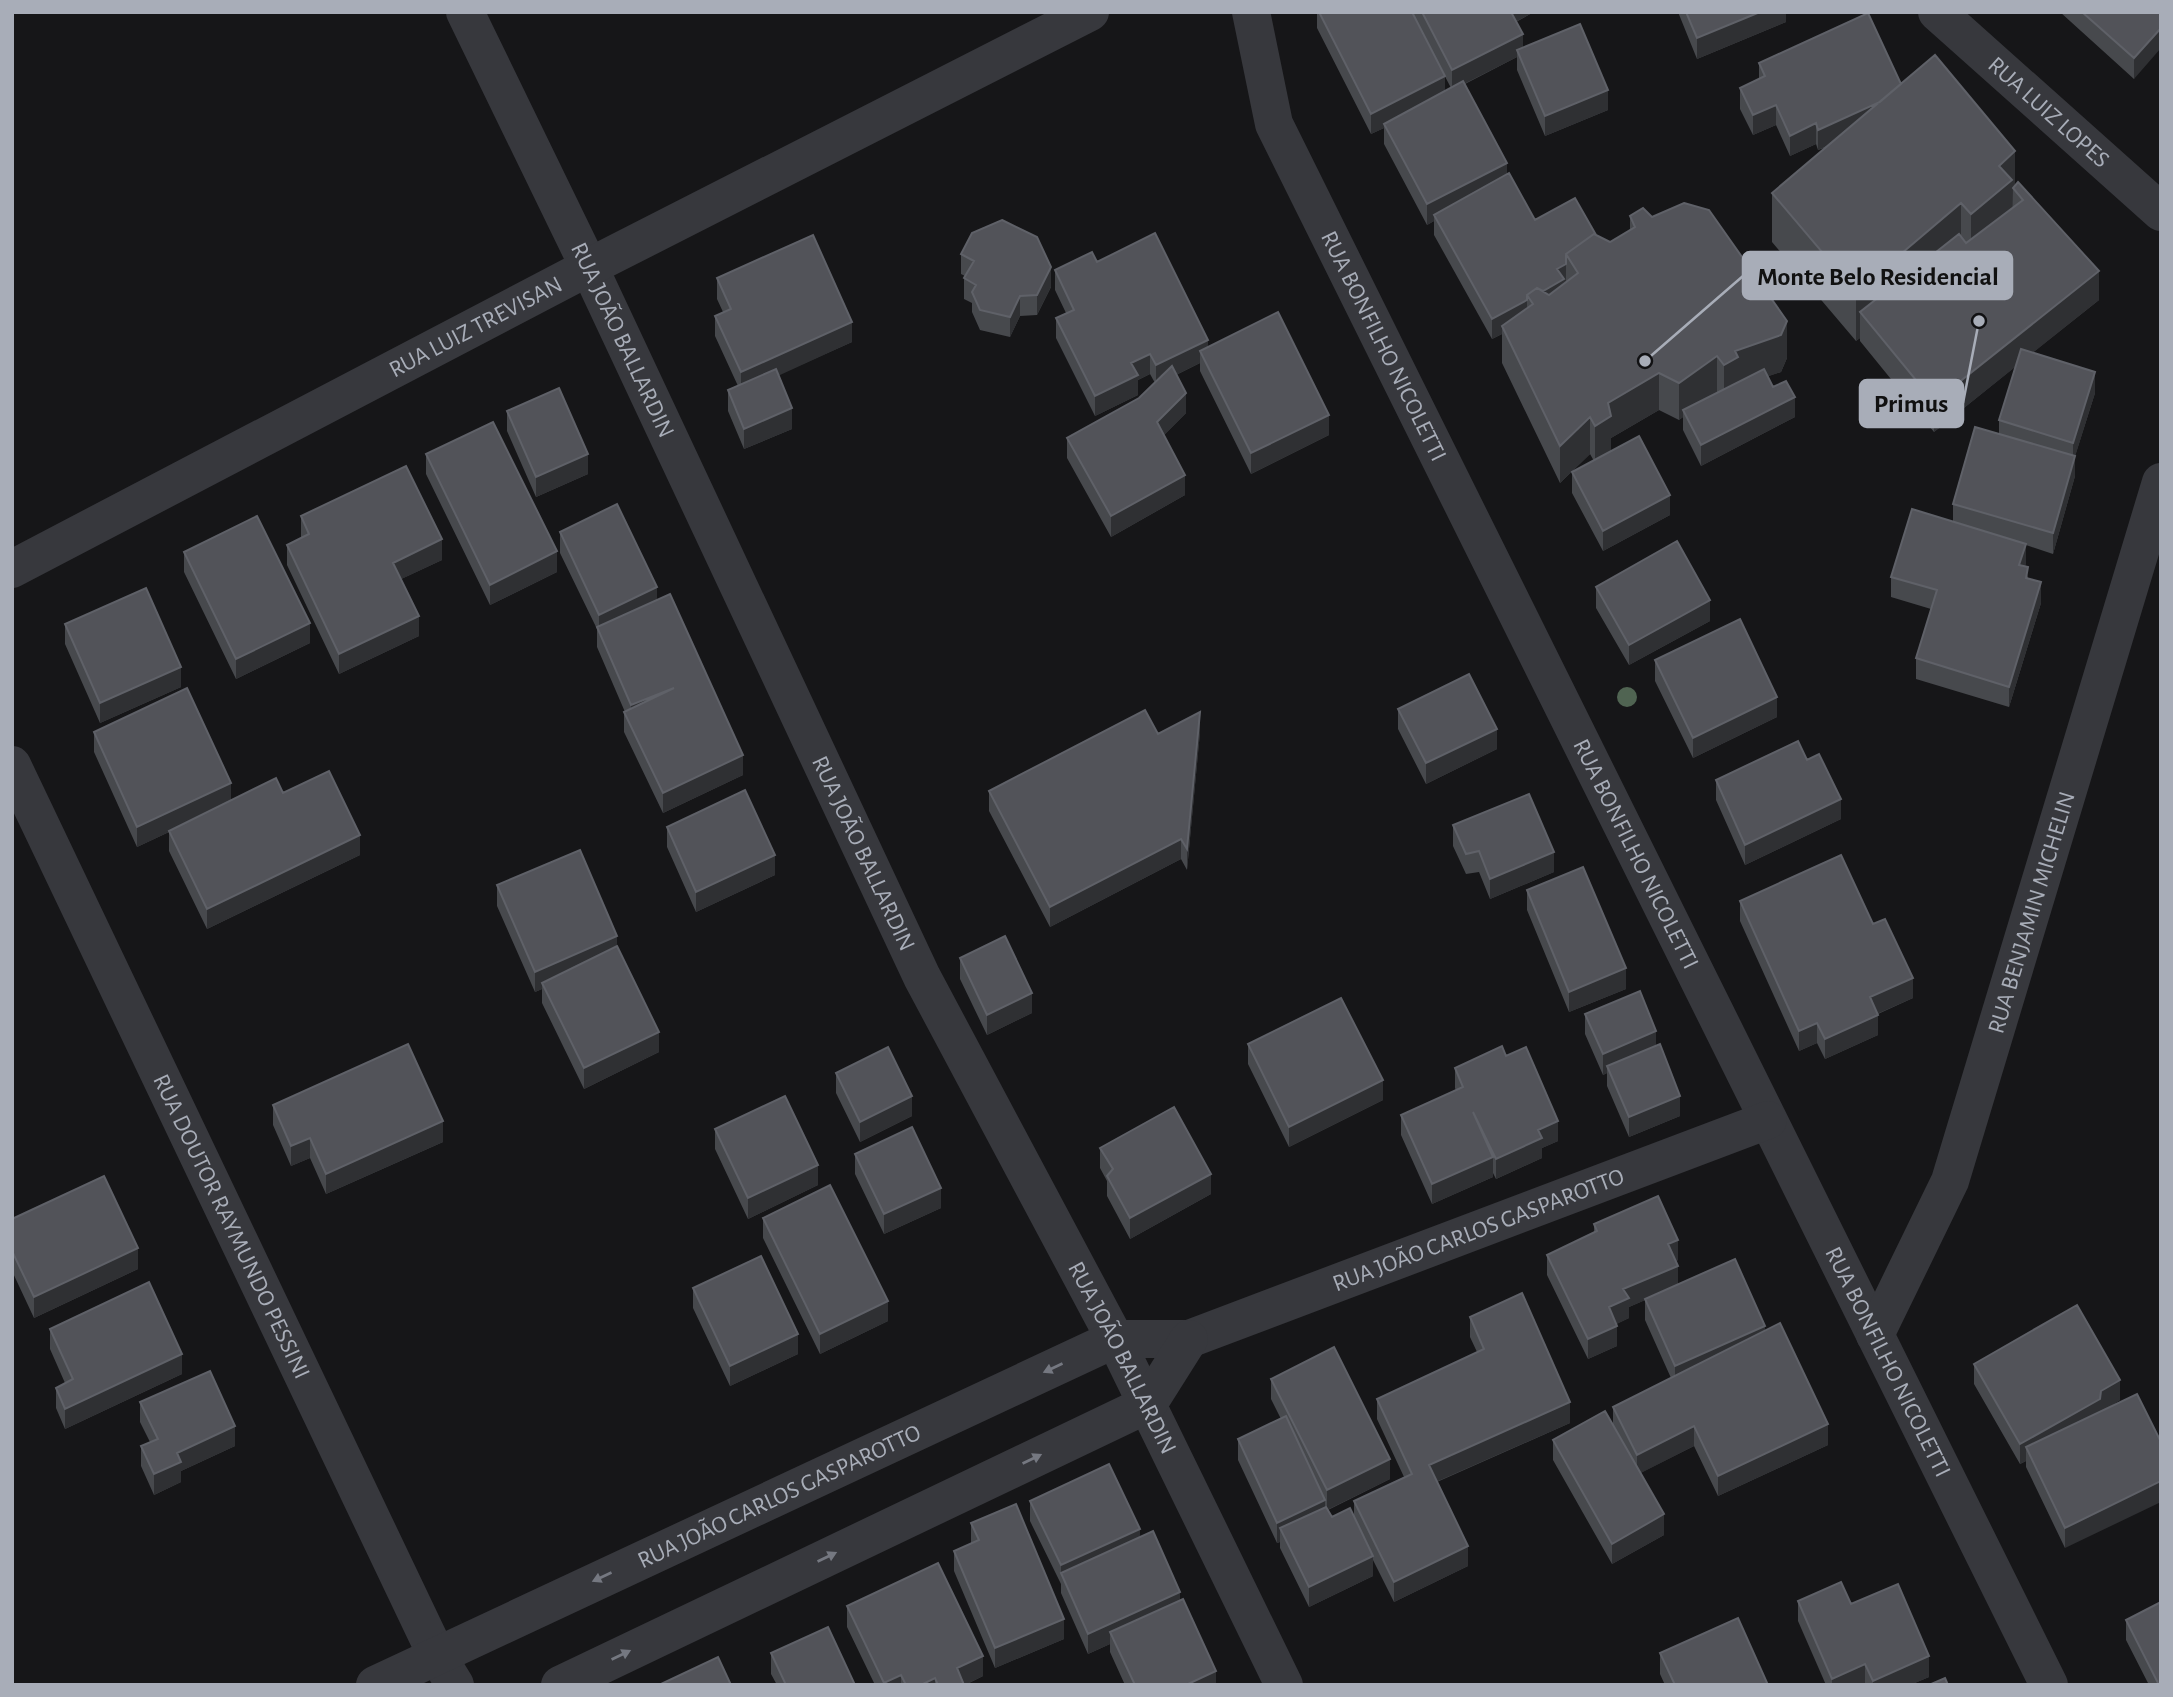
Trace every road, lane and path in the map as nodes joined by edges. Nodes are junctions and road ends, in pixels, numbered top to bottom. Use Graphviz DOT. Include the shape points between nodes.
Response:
graph roads {
  1 [pos="465,12"];
  2 [pos="1090,12"];
  3 [pos="1251,12"];
  4 [pos="1937,12"];
  5 [pos="2161,212"];
  6 [pos="589,267"];
  7 [pos="2161,482"];
  8 [pos="12,569"];
  9 [pos="12,765"];
  10 [pos="1768,1120"];
  11 [pos="1875,1335"];
  12 [pos="1115,1339"];
  13 [pos="1189,1339"];
  14 [pos="1148,1404"];
  15 [pos="445,1669"];
  16 [pos="375,1685"];
  17 [pos="560,1685"];
  18 [pos="1284,1685"];
  19 [pos="2049,1685"];
  1 -- 6 [label="street, RUA JOÃO BALLARDIN"];
  2 -- 6 [label="street, RUA LUIZ TREVISAN"];
  3 -- 10 [label="street, RUA BONFILHO NICOLETTI" via="1274,124"];
  4 -- 5 [label="street, RUA LUIZ LOPES"];
  6 -- 8 [label="street, RUA LUIZ TREVISAN"];
  6 -- 12 [label="street, RUA JOÃO BALLARDIN" via="922,976"];
  7 -- 11 [label="street, RUA BENJAMIN MICHELIN" via="1950,1181"];
  9 -- 15 [label="street, RUA DOUTOR RAYMUNDO PESSINI"];
  10 -- 11 [label="street, RUA BONFILHO NICOLETTI"];
  10 -- 13 [label="street, RUA JOÃO CARLOS GASPAROTTO"];
  11 -- 19 [label="street, RUA BONFILHO NICOLETTI"];
  12 -- 13 [label="street, RUA JOÃO CARLOS GASPAROTTO"];
  12 -- 14 [label="street, RUA JOÃO BALLARDIN"];
  12 -- 15 [label="street, RUA JOÃO CARLOS GASPAROTTO, one-way"];
  13 -- 14 [label="street"];
  17 -- 14 [label="street, one-way"];
  14 -- 18 [label="street, RUA JOÃO BALLARDIN"];
  15 -- 16 [label="street, RUA JOÃO CARLOS GASPAROTTO"];
}
